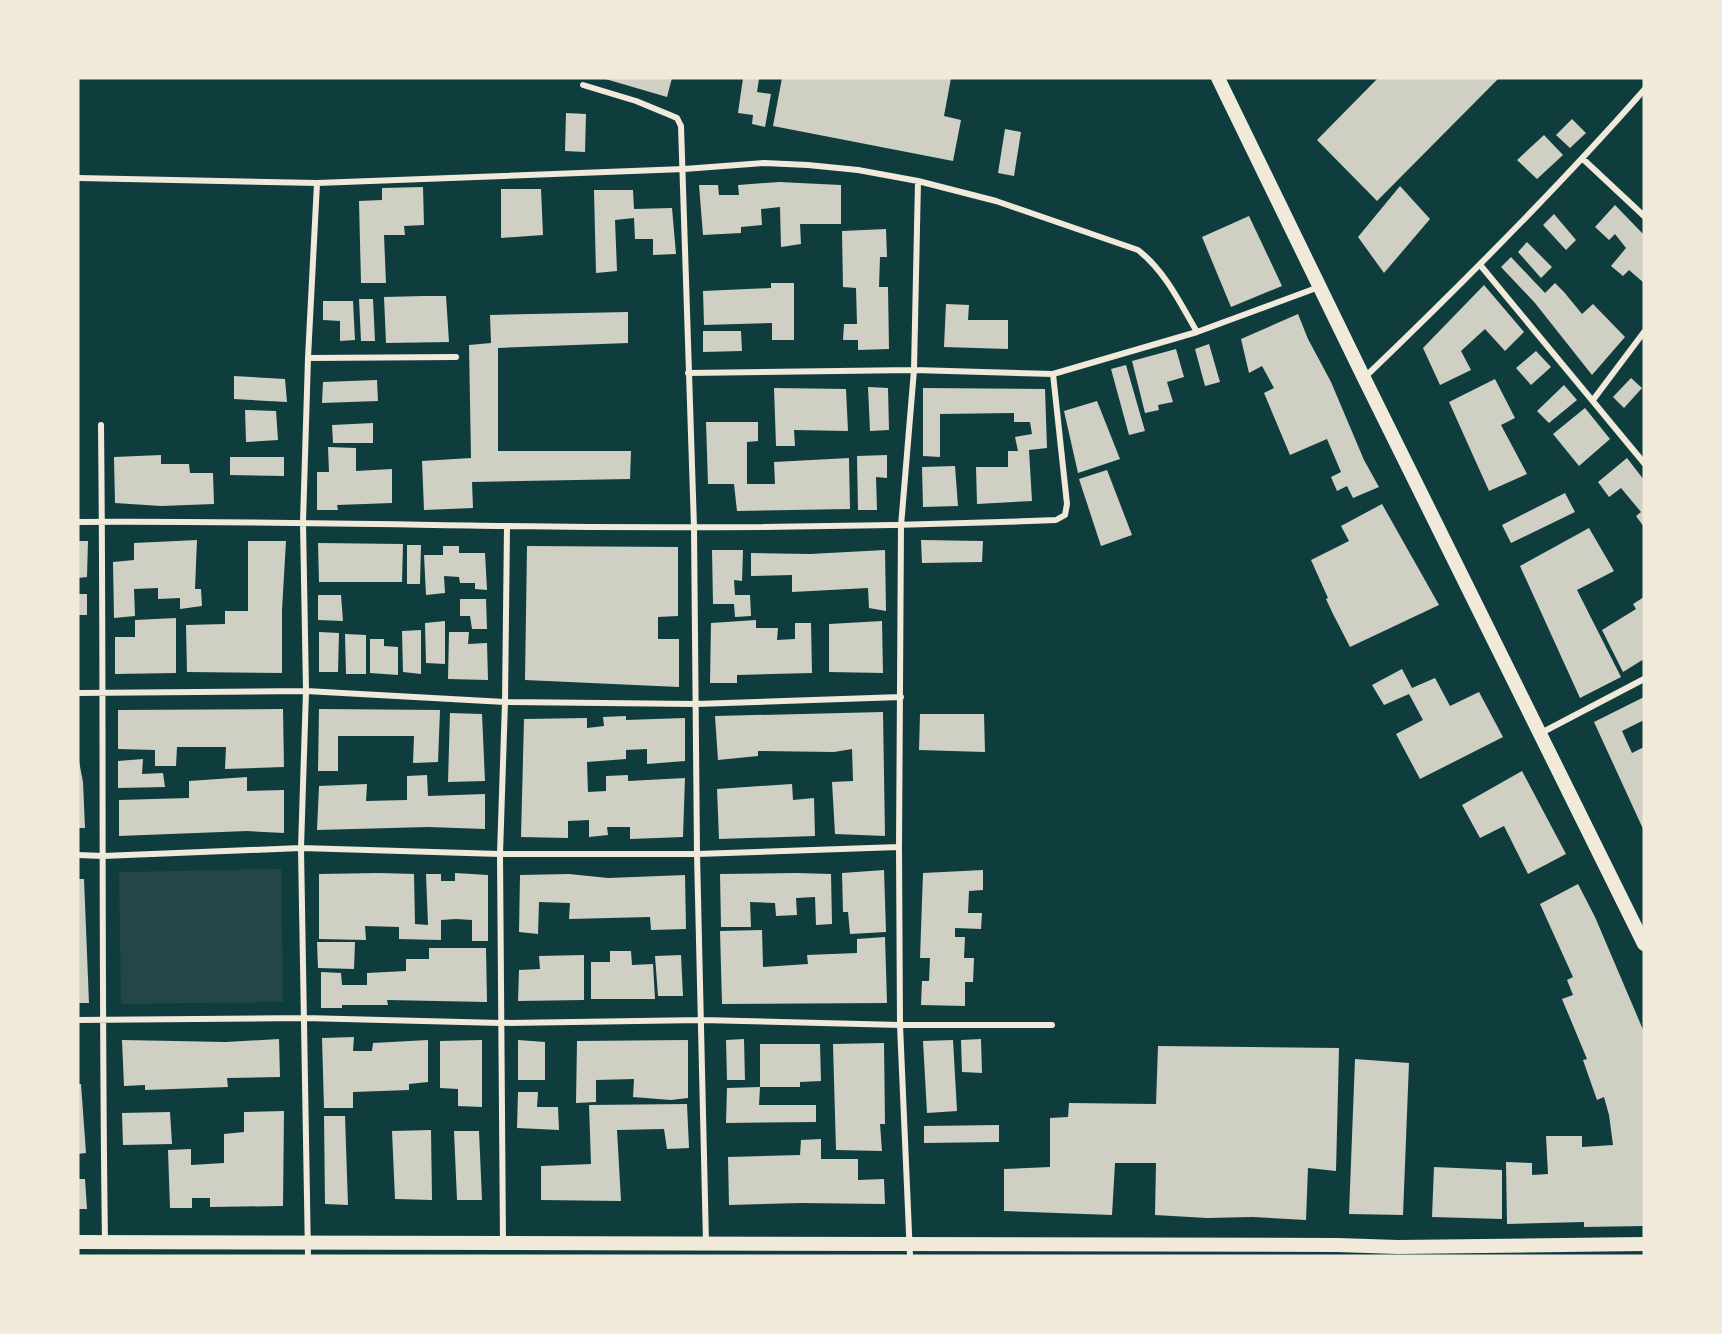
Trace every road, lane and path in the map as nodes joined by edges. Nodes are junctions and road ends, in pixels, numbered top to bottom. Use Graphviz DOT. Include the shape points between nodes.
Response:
graph roads {
  1 [pos="1218,78"];
  2 [pos="583,85"];
  3 [pos="1644,90"];
  4 [pos="1583,159"];
  5 [pos="684,169"];
  6 [pos="78,178"];
  7 [pos="918,182"];
  8 [pos="317,183"];
  9 [pos="1644,216"];
  10 [pos="1481,266"];
  11 [pos="1319,286"];
  12 [pos="1197,332"];
  13 [pos="1644,332"];
  14 [pos="456,357"];
  15 [pos="308,358"];
  16 [pos="914,370"];
  17 [pos="688,373"];
  18 [pos="1053,375"];
  19 [pos="1364,378"];
  20 [pos="1593,400"];
  21 [pos="101,425"];
  22 [pos="1644,463"];
  23 [pos="78,522"];
  24 [pos="102,522"];
  25 [pos="303,522"];
  26 [pos="507,526"];
  27 [pos="901,526"];
  28 [pos="694,527"];
  29 [pos="1644,679"];
  30 [pos="306,691"];
  31 [pos="103,692"];
  32 [pos="78,693"];
  33 [pos="901,697"];
  34 [pos="505,702"];
  35 [pos="696,704"];
  36 [pos="1541,733"];
  37 [pos="899,847"];
  38 [pos="301,848"];
  39 [pos="500,854"];
  40 [pos="698,854"];
  41 [pos="78,855"];
  42 [pos="104,856"];
  43 [pos="1644,944"];
  44 [pos="304,1018"];
  45 [pos="102,1019"];
  46 [pos="78,1020"];
  47 [pos="702,1020"];
  48 [pos="501,1023"];
  49 [pos="900,1025"];
  50 [pos="1052,1025"];
  51 [pos="78,1242"];
  52 [pos="105,1242"];
  53 [pos="503,1243"];
  54 [pos="706,1244"];
  55 [pos="1644,1245"];
  56 [pos="308,1250"];
  57 [pos="910,1250"];
  58 [pos="1336,1251"];
  59 [pos="1397,1251"];
  1 -- 11 [label="main road"];
  2 -- 5 [label="street" via="677,118"];
  3 -- 4 [label="street"];
  4 -- 9 [label="street"];
  4 -- 10 [label="street"];
  5 -- 7 [label="street" via="808,165"];
  5 -- 8 [label="street"];
  5 -- 17 [label="street"];
  6 -- 8 [label="street"];
  7 -- 12 [label="street" via="996,201 1138,250 1163,275"];
  7 -- 16 [label="street"];
  8 -- 15 [label="street"];
  10 -- 19 [label="street"];
  10 -- 20 [label="street"];
  11 -- 12 [label="street"];
  11 -- 19 [label="main road"];
  12 -- 18 [label="street"];
  13 -- 20 [label="street"];
  14 -- 15 [label="street"];
  15 -- 25 [label="street"];
  16 -- 17 [label="street"];
  16 -- 18 [label="street"];
  16 -- 27 [label="street"];
  17 -- 28 [label="street"];
  18 -- 27 [label="street" via="1065,515 1056,520"];
  19 -- 36 [label="main road"];
  20 -- 22 [label="street"];
  21 -- 24 [label="street"];
  23 -- 24 [label="street"];
  24 -- 25 [label="street"];
  24 -- 31 [label="street"];
  25 -- 26 [label="street"];
  25 -- 30 [label="street"];
  26 -- 28 [label="street"];
  26 -- 34 [label="street"];
  27 -- 28 [label="street"];
  27 -- 33 [label="street"];
  28 -- 35 [label="street"];
  29 -- 36 [label="street"];
  30 -- 31 [label="street"];
  30 -- 34 [label="street"];
  30 -- 38 [label="street"];
  31 -- 32 [label="street"];
  31 -- 42 [label="street"];
  33 -- 35 [label="street"];
  33 -- 37 [label="street"];
  34 -- 35 [label="street"];
  34 -- 39 [label="street"];
  35 -- 40 [label="street"];
  36 -- 43 [label="main road"];
  37 -- 40 [label="street"];
  37 -- 49 [label="street"];
  38 -- 39 [label="street"];
  38 -- 42 [label="street"];
  38 -- 44 [label="street"];
  39 -- 40 [label="street"];
  39 -- 48 [label="street"];
  40 -- 47 [label="street"];
  41 -- 42 [label="street"];
  42 -- 45 [label="street"];
  44 -- 45 [label="street"];
  44 -- 48 [label="street"];
  44 -- 56 [label="street"];
  45 -- 46 [label="street"];
  45 -- 52 [label="street"];
  47 -- 48 [label="street"];
  47 -- 49 [label="street"];
  47 -- 54 [label="street"];
  48 -- 53 [label="street"];
  49 -- 50 [label="street"];
  49 -- 57 [label="street"];
  51 -- 52 [label="main road"];
  52 -- 56 [label="main road"];
  53 -- 54 [label="main road"];
  53 -- 56 [label="main road"];
  54 -- 57 [label="main road"];
  55 -- 59 [label="main road"];
  57 -- 58 [label="main road"];
  58 -- 59 [label="main road"];
}
